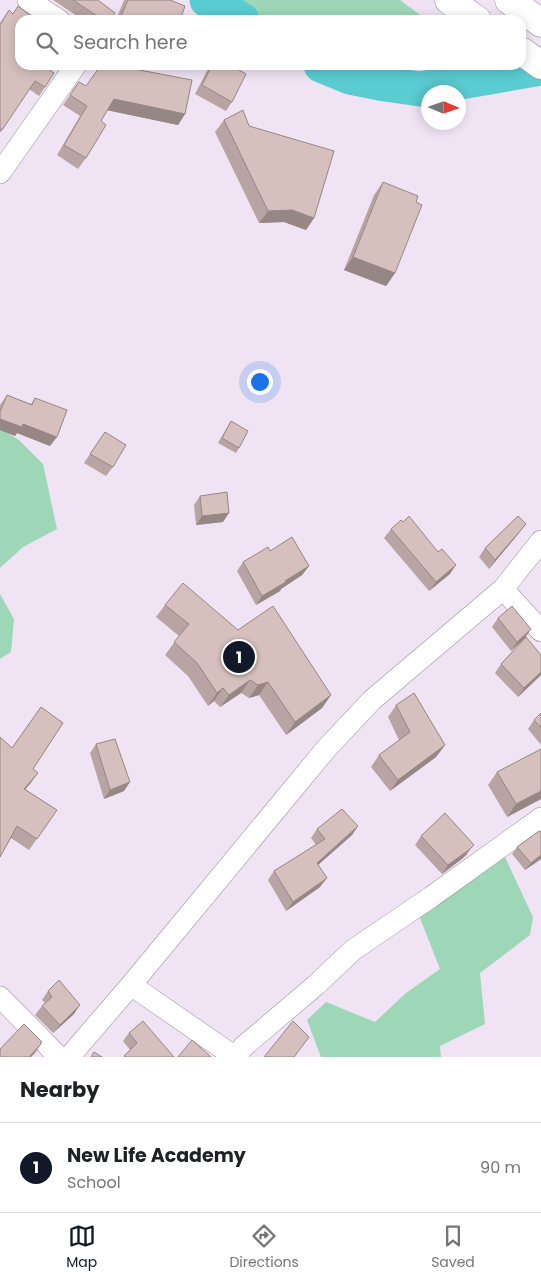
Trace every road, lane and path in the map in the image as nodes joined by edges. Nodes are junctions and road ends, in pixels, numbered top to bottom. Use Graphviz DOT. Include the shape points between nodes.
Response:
graph roads {
  1 [pos="28,0"];
  2 [pos="449,0"];
  3 [pos="509,0"];
  4 [pos="51,15"];
  5 [pos="470,15"];
  6 [pos="541,23"];
  7 [pos="526,54"];
  8 [pos="541,65"];
  9 [pos="72,70"];
  10 [pos="0,173"];
  11 [pos="541,541"];
  12 [pos="503,589"];
  13 [pos="541,631"];
  14 [pos="541,818"];
  15 [pos="131,985"];
  16 [pos="0,997"];
  17 [pos="59,1057"];
  18 [pos="69,1057"];
  19 [pos="235,1057"];
  1 -- 4 [label="street"];
  2 -- 5 [label="highway"];
  3 -- 6 [label="highway"];
  7 -- 8 [label="highway"];
  9 -- 10 [label="street"];
  11 -- 12 [label="street"];
  12 -- 13 [label="street"];
  12 -- 15 [label="street" via="365,707 326,749"];
  14 -- 19 [label="street" via="353,950"];
  15 -- 18 [label="street"];
  15 -- 19 [label="street"];
  16 -- 17 [label="street"];
}
